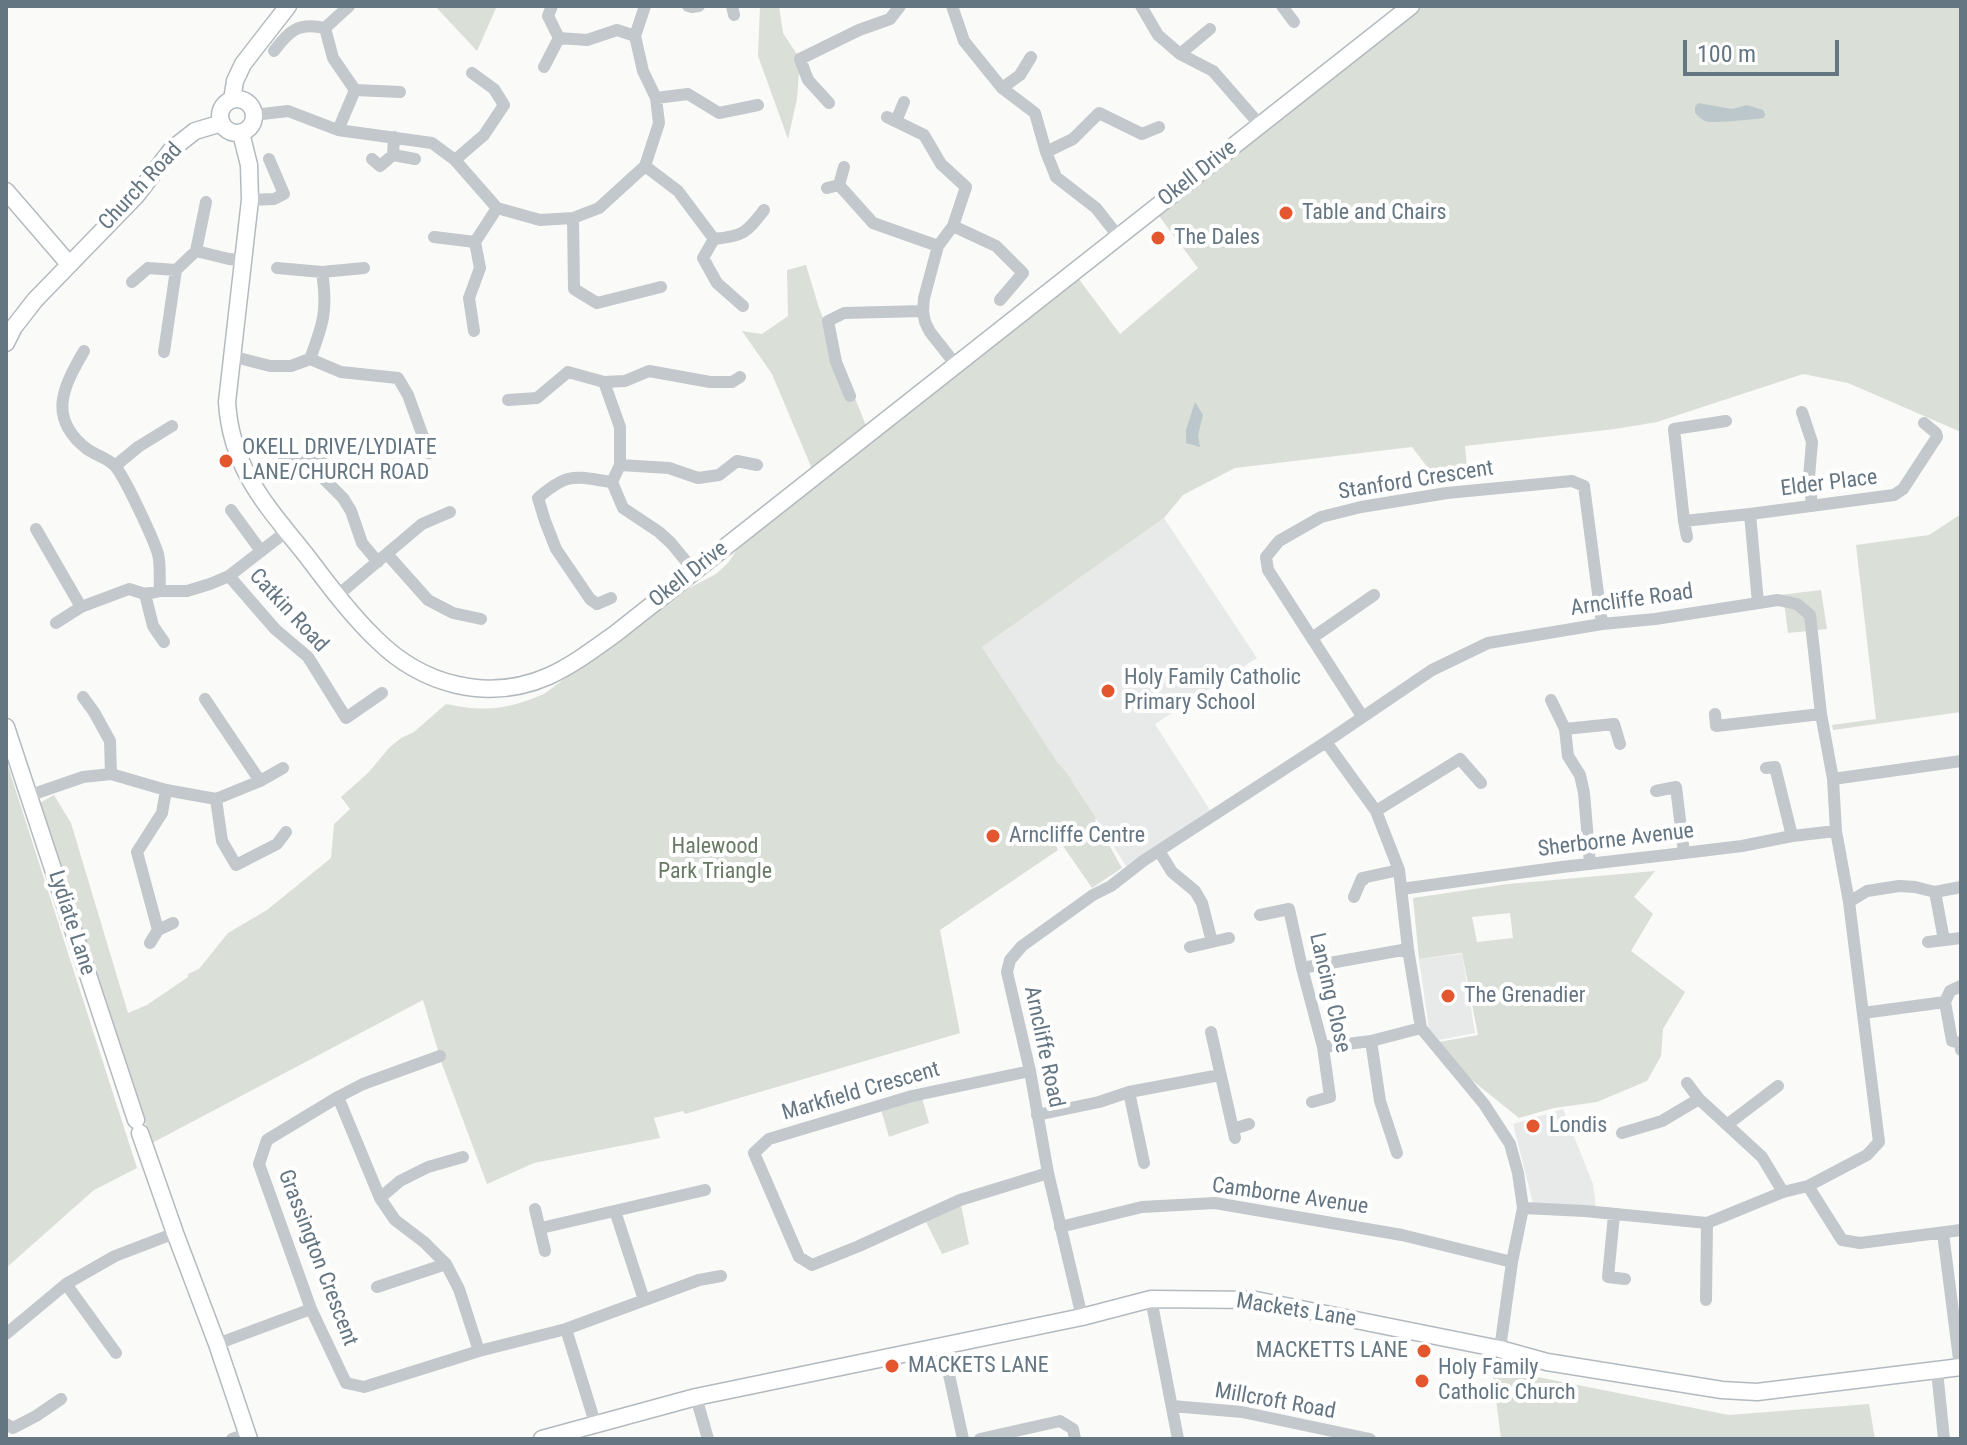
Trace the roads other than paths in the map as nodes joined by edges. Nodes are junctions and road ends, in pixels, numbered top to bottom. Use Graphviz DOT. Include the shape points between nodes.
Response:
graph roads {
  1 [pos="288,6"];
  2 [pos="349,6"];
  3 [pos="552,6"];
  4 [pos="645,6"];
  5 [pos="688,6"];
  6 [pos="699,6"];
  7 [pos="900,6"];
  8 [pos="952,6"];
  9 [pos="1141,6"];
  10 [pos="1282,6"];
  11 [pos="1411,6"];
  12 [pos="1294,22"];
  13 [pos="325,28"];
  14 [pos="1210,29"];
  15 [pos="635,36"];
  16 [pos="559,38"];
  17 [pos="274,51"];
  18 [pos="1180,54"];
  19 [pos="1031,57"];
  20 [pos="544,67"];
  21 [pos="472,73"];
  22 [pos="1002,88"];
  23 [pos="355,90"];
  24 [pos="400,92"];
  25 [pos="656,98"];
  26 [pos="232,100"];
  27 [pos="904,102"];
  28 [pos="829,103"];
  29 [pos="758,105"];
  30 [pos="254,115"];
  31 [pos="222,123"];
  32 [pos="1260,125"];
  33 [pos="1159,127"];
  34 [pos="338,130"];
  35 [pos="241,133"];
  36 [pos="394,137"];
  37 [pos="1046,152"];
  38 [pos="393,155"];
  39 [pos="269,159"];
  40 [pos="372,159"];
  41 [pos="415,159"];
  42 [pos="455,160"];
  43 [pos="645,166"];
  44 [pos="844,167"];
  45 [pos="6,191"];
  46 [pos="250,200"];
  47 [pos="206,202"];
  48 [pos="497,208"];
  49 [pos="764,210"];
  50 [pos="573,218"];
  51 [pos="953,226"];
  52 [pos="1118,236"];
  53 [pos="434,237"];
  54 [pos="714,239"];
  55 [pos="475,242"];
  56 [pos="938,246"];
  57 [pos="196,251"];
  58 [pos="244,260"];
  59 [pos="69,264"];
  60 [pos="277,268"];
  61 [pos="364,268"];
  62 [pos="176,270"];
  63 [pos="322,272"];
  64 [pos="132,282"];
  65 [pos="661,287"];
  66 [pos="1000,300"];
  67 [pos="743,306"];
  68 [pos="923,311"];
  69 [pos="474,331"];
  70 [pos="6,343"];
  71 [pos="84,351"];
  72 [pos="164,352"];
  73 [pos="231,356"];
  74 [pos="310,359"];
  75 [pos="956,365"];
  76 [pos="740,377"];
  77 [pos="604,382"];
  78 [pos="850,396"];
  79 [pos="508,400"];
  80 [pos="1802,412"];
  81 [pos="1726,421"];
  82 [pos="1924,423"];
  83 [pos="172,426"];
  84 [pos="1952,436"];
  85 [pos="1936,440"];
  86 [pos="336,446"];
  87 [pos="429,453"];
  88 [pos="320,455"];
  89 [pos="284,458"];
  90 [pos="620,465"];
  91 [pos="757,465"];
  92 [pos="115,466"];
  93 [pos="612,482"];
  94 [pos="1812,506"];
  95 [pos="231,510"];
  96 [pos="450,512"];
  97 [pos="1750,514"];
  98 [pos="1684,521"];
  99 [pos="36,529"];
  100 [pos="287,531"];
  101 [pos="1687,537"];
  102 [pos="261,551"];
  103 [pos="382,558"];
  104 [pos="694,571"];
  105 [pos="229,576"];
  106 [pos="160,591"];
  107 [pos="145,594"];
  108 [pos="338,595"];
  109 [pos="1374,595"];
  110 [pos="611,598"];
  111 [pos="1758,603"];
  112 [pos="81,607"];
  113 [pos="481,619"];
  114 [pos="56,623"];
  115 [pos="1602,624"];
  116 [pos="1312,638"];
  117 [pos="164,642"];
  118 [pos="382,693"];
  119 [pos="83,697"];
  120 [pos="205,699"];
  121 [pos="1551,700"];
  122 [pos="1715,714"];
  123 [pos="1821,714"];
  124 [pos="1362,716"];
  125 [pos="6,727"];
  126 [pos="1565,729"];
  127 [pos="1326,742"];
  128 [pos="1620,744"];
  129 [pos="1961,761"];
  130 [pos="283,768"];
  131 [pos="1766,768"];
  132 [pos="111,774"];
  133 [pos="1833,779"];
  134 [pos="260,781"];
  135 [pos="1481,783"];
  136 [pos="166,790"];
  137 [pos="1656,791"];
  138 [pos="28,796"];
  139 [pos="216,799"];
  140 [pos="1376,811"];
  141 [pos="1836,831"];
  142 [pos="286,832"];
  143 [pos="1792,836"];
  144 [pos="1159,851"];
  145 [pos="1684,853"];
  146 [pos="1590,864"];
  147 [pos="236,865"];
  148 [pos="1399,870"];
  149 [pos="235,879"];
  150 [pos="1961,887"];
  151 [pos="1401,889"];
  152 [pos="1935,892"];
  153 [pos="1354,897"];
  154 [pos="1849,902"];
  155 [pos="1260,915"];
  156 [pos="173,923"];
  157 [pos="158,930"];
  158 [pos="1229,938"];
  159 [pos="1961,938"];
  160 [pos="1944,940"];
  161 [pos="1212,942"];
  162 [pos="1928,942"];
  163 [pos="150,943"];
  164 [pos="1190,947"];
  165 [pos="1408,949"];
  166 [pos="1302,968"];
  167 [pos="1961,986"];
  168 [pos="1945,1002"];
  169 [pos="1863,1013"];
  170 [pos="1421,1028"];
  171 [pos="1211,1032"];
  172 [pos="1371,1041"];
  173 [pos="1323,1047"];
  174 [pos="1961,1050"];
  175 [pos="440,1056"];
  176 [pos="1030,1071"];
  177 [pos="1220,1075"];
  178 [pos="1687,1083"];
  179 [pos="1778,1086"];
  180 [pos="1129,1092"];
  181 [pos="338,1097"];
  182 [pos="1699,1099"];
  183 [pos="1312,1102"];
  184 [pos="1037,1115"];
  185 [pos="1249,1124"];
  186 [pos="1728,1124"];
  187 [pos="1622,1133"];
  188 [pos="1397,1153"];
  189 [pos="463,1157"];
  190 [pos="1143,1163"];
  191 [pos="1048,1173"];
  192 [pos="1808,1186"];
  193 [pos="705,1190"];
  194 [pos="1783,1192"];
  195 [pos="380,1198"];
  196 [pos="1523,1208"];
  197 [pos="535,1209"];
  198 [pos="615,1211"];
  199 [pos="1614,1215"];
  200 [pos="1707,1223"];
  201 [pos="1060,1227"];
  202 [pos="541,1228"];
  203 [pos="1961,1230"];
  204 [pos="175,1233"];
  205 [pos="1943,1233"];
  206 [pos="545,1251"];
  207 [pos="1512,1262"];
  208 [pos="446,1264"];
  209 [pos="721,1276"];
  210 [pos="1625,1279"];
  211 [pos="66,1284"];
  212 [pos="377,1287"];
  213 [pos="1151,1299"];
  214 [pos="644,1300"];
  215 [pos="1706,1300"];
  216 [pos="311,1309"];
  217 [pos="1082,1317"];
  218 [pos="566,1329"];
  219 [pos="6,1334"];
  220 [pos="217,1344"];
  221 [pos="943,1347"];
  222 [pos="1500,1349"];
  223 [pos="479,1351"];
  224 [pos="116,1353"];
  225 [pos="1961,1367"];
  226 [pos="1937,1371"];
  227 [pos="696,1397"];
  228 [pos="61,1399"];
  229 [pos="1172,1406"];
  230 [pos="9,1426"];
  231 [pos="596,1426"];
  232 [pos="1312,1434"];
  233 [pos="243,1437"];
  234 [pos="542,1439"];
  235 [pos="708,1439"];
  236 [pos="963,1439"];
  237 [pos="980,1439"];
  238 [pos="1075,1439"];
  239 [pos="1178,1439"];
  240 [pos="1370,1439"];
  241 [pos="1944,1439"];
  1 -- 26 [label="street" via="243,64"];
  2 -- 13 [label="street"];
  3 -- 16 [label="street" via="548,16"];
  4 -- 15 [label="street"];
  5 -- 6 [label="street"];
  7 -- 28 [label="street" via="890,19 800,59 808,80"];
  8 -- 22 [label="street" via="964,41"];
  9 -- 18 [label="street" via="1158,35"];
  10 -- 12 [label="street"];
  11 -- 32 [label="street, Okell Drive"];
  13 -- 17 [label="street" via="293,30"];
  13 -- 23 [label="street" via="333,58"];
  14 -- 18 [label="street"];
  15 -- 16 [label="street" via="617,30 587,40"];
  15 -- 25 [label="street"];
  16 -- 20 [label="street"];
  18 -- 32 [label="street" via="1213,71"];
  19 -- 22 [label="street" via="1020,75"];
  21 -- 42 [label="street" via="494,89 504,105 484,135"];
  22 -- 37 [label="street" via="1035,113"];
  23 -- 24 [label="street"];
  23 -- 34 [label="street"];
  25 -- 29 [label="street" via="688,94 719,113"];
  25 -- 43 [label="street" via="659,123"];
  26 -- 30 [label="street" via="247,103"];
  26 -- 31 [label="street" via="223,107"];
  27 -- 51 [label="street" via="892,119 924,135 941,164 966,187"];
  30 -- 34 [label="street" via="288,111"];
  30 -- 35 [label="street"];
  31 -- 35 [label="street"];
  31 -- 59 [label="street, Church Road" via="195,131 172,149 136,196"];
  32 -- 52 [label="street, Okell Drive"];
  33 -- 37 [label="street" via="1142,134 1099,113 1073,139"];
  34 -- 36 [label="street"];
  35 -- 46 [label="street, Okell Drive"];
  36 -- 38 [label="street"];
  36 -- 42 [label="street" via="432,143"];
  37 -- 52 [label="street" via="1056,177 1096,208"];
  38 -- 40 [label="street" via="380,166"];
  38 -- 41 [label="street"];
  39 -- 46 [label="street" via="284,194"];
  42 -- 48 [label="street"];
  43 -- 50 [label="street" via="599,208"];
  43 -- 54 [label="street" via="678,191"];
  44 -- 56 [label="street" via="833,186 873,223"];
  45 -- 59 [label="street"];
  46 -- 58 [label="street, Okell Drive"];
  47 -- 57 [label="street"];
  48 -- 50 [label="street" via="540,220"];
  48 -- 55 [label="street"];
  49 -- 54 [label="street" via="748,231"];
  50 -- 65 [label="street" via="574,289 597,303"];
  51 -- 56 [label="street"];
  51 -- 66 [label="street" via="996,246 1029,272"];
  52 -- 75 [label="street, Okell Drive"];
  53 -- 55 [label="street"];
  54 -- 67 [label="street" via="703,258 717,283"];
  55 -- 69 [label="street" via="480,268 469,298"];
  56 -- 68 [label="street"];
  57 -- 58 [label="street"];
  57 -- 62 [label="street"];
  58 -- 73 [label="street, Okell Drive"];
  59 -- 70 [label="street" via="23,314"];
  60 -- 63 [label="street"];
  61 -- 63 [label="street"];
  62 -- 64 [label="street" via="148,268"];
  62 -- 72 [label="street"];
  63 -- 74 [label="street" via="323,326"];
  68 -- 75 [label="street" via="930,332"];
  68 -- 78 [label="street" via="844,313 828,321"];
  71 -- 92 [label="street" via="67,380 64,418 74,437"];
  73 -- 74 [label="street" via="270,366"];
  73 -- 100 [label="street, Okell Drive" via="227,402 234,446 249,481"];
  74 -- 87 [label="street" via="341,372 398,378"];
  75 -- 104 [label="street, Okell Drive"];
  76 -- 77 [label="street" via="710,382 649,371 625,381"];
  77 -- 79 [label="street" via="568,372 537,398"];
  77 -- 90 [label="street" via="620,427"];
  80 -- 94 [label="street" via="1812,442"];
  81 -- 98 [label="street" via="1674,429"];
  82 -- 85 [label="street" via="1936,433"];
  83 -- 92 [label="street"];
  84 -- 85 [label="street"];
  85 -- 94 [label="street, Elder Place" via="1894,495"];
  86 -- 88 [label="street"];
  88 -- 89 [label="street"];
  88 -- 103 [label="street" via="322,477 351,511 362,543"];
  90 -- 91 [label="street" via="669,468 698,478 719,475 737,461"];
  90 -- 93 [label="street"];
  92 -- 106 [label="street" via="159,555"];
  93 -- 104 [label="street" via="623,508 659,532"];
  93 -- 110 [label="street" via="570,477 538,498 556,549 593,609"];
  94 -- 97 [label="street, Elder Place"];
  95 -- 102 [label="street"];
  96 -- 103 [label="street" via="422,524"];
  97 -- 98 [label="street, Elder Place"];
  97 -- 111 [label="street"];
  98 -- 101 [label="street"];
  99 -- 112 [label="street"];
  100 -- 102 [label="street"];
  100 -- 108 [label="street, Okell Drive"];
  102 -- 105 [label="street"];
  103 -- 108 [label="street"];
  103 -- 113 [label="street" via="428,600"];
  104 -- 108 [label="street, Okell Drive" via="569,665 530,682 493,689 453,685 419,672 378,642"];
  105 -- 106 [label="street" via="187,591"];
  105 -- 118 [label="street, Catkin Road" via="275,629 308,657 345,724"];
  106 -- 107 [label="street"];
  107 -- 112 [label="street" via="129,589"];
  107 -- 117 [label="street" via="153,626"];
  109 -- 116 [label="street"];
  111 -- 115 [label="street, Arncliffe Road"];
  111 -- 123 [label="street, Arncliffe Road" via="1797,604 1810,615"];
  112 -- 114 [label="street"];
  115 -- 116 [label="street, Stanford Crescent" via="1584,486 1572,481 1361,507 1321,517 1279,541 1266,557 1268,570"];
  115 -- 124 [label="street, Arncliffe Road" via="1488,643 1432,670"];
  116 -- 124 [label="street, Stanford Crescent"];
  119 -- 132 [label="street" via="110,741"];
  120 -- 134 [label="street"];
  121 -- 126 [label="street"];
  122 -- 123 [label="street" via="1716,726"];
  123 -- 133 [label="street, Arncliffe Road"];
  124 -- 127 [label="street, Arncliffe Road"];
  125 -- 138 [label="street, Lydiate Lane"];
  126 -- 128 [label="street" via="1614,724"];
  126 -- 146 [label="street" via="1568,756 1584,793"];
  127 -- 140 [label="street"];
  127 -- 144 [label="street, Arncliffe Road"];
  129 -- 133 [label="street"];
  130 -- 134 [label="street"];
  131 -- 143 [label="street" via="1775,767"];
  132 -- 136 [label="street"];
  132 -- 138 [label="street" via="83,777"];
  133 -- 141 [label="street, Arncliffe Road"];
  134 -- 139 [label="street"];
  135 -- 140 [label="street" via="1460,759"];
  136 -- 139 [label="street"];
  136 -- 157 [label="street" via="162,813 137,852"];
  137 -- 145 [label="street" via="1676,787"];
  138 -- 204 [label="street, Lydiate Lane"];
  139 -- 147 [label="street" via="222,841"];
  140 -- 148 [label="street"];
  141 -- 143 [label="street, Sherborne Avenue"];
  141 -- 154 [label="street, Arncliffe Road"];
  142 -- 147 [label="street" via="277,844"];
  143 -- 145 [label="street, Sherborne Avenue"];
  144 -- 161 [label="street" via="1202,903"];
  144 -- 176 [label="street, Arncliffe Road" via="1022,946 1010,960 1007,972"];
  145 -- 146 [label="street, Sherborne Avenue"];
  146 -- 151 [label="street, Sherborne Avenue"];
  147 -- 149 [label="street"];
  148 -- 151 [label="street"];
  148 -- 153 [label="street" via="1362,879"];
  150 -- 152 [label="street"];
  151 -- 165 [label="street"];
  152 -- 154 [label="street" via="1899,886 1867,891"];
  152 -- 160 [label="street"];
  154 -- 169 [label="street, Arncliffe Road"];
  155 -- 166 [label="street, Lancing Close" via="1289,909"];
  156 -- 157 [label="street"];
  157 -- 163 [label="street"];
  158 -- 161 [label="street"];
  159 -- 160 [label="street"];
  160 -- 162 [label="street"];
  161 -- 164 [label="street"];
  165 -- 166 [label="street"];
  165 -- 170 [label="street"];
  166 -- 173 [label="street, Lancing Close"];
  167 -- 168 [label="street" via="1950,991"];
  168 -- 169 [label="street"];
  168 -- 174 [label="street" via="1952,1041 1960,1043"];
  169 -- 192 [label="street, Arncliffe Road" via="1879,1142 1867,1155"];
  170 -- 172 [label="street"];
  170 -- 196 [label="street" via="1510,1144"];
  171 -- 177 [label="street"];
  172 -- 173 [label="street"];
  172 -- 188 [label="street" via="1380,1101"];
  173 -- 183 [label="street, Lancing Close" via="1330,1097"];
  175 -- 181 [label="street, Grassington Crescent"];
  176 -- 184 [label="street, Arncliffe Road"];
  176 -- 191 [label="street, Markfield Crescent" via="912,1096 769,1139 754,1153 799,1257 812,1265 960,1200"];
  177 -- 180 [label="street"];
  177 -- 185 [label="street" via="1234,1133"];
  178 -- 182 [label="street"];
  179 -- 186 [label="street"];
  180 -- 184 [label="street"];
  180 -- 190 [label="street"];
  181 -- 195 [label="street"];
  181 -- 216 [label="street, Grassington Crescent" via="267,1140 259,1164"];
  182 -- 186 [label="street"];
  182 -- 187 [label="street" via="1662,1121"];
  184 -- 191 [label="street, Arncliffe Road"];
  186 -- 194 [label="street" via="1762,1157"];
  189 -- 195 [label="street" via="428,1167"];
  191 -- 201 [label="street, Arncliffe Road"];
  192 -- 194 [label="street, Arncliffe Road"];
  192 -- 205 [label="street" via="1842,1240 1860,1243"];
  193 -- 198 [label="street"];
  194 -- 200 [label="street, Arncliffe Road"];
  195 -- 208 [label="street" via="395,1220"];
  196 -- 199 [label="street, Arncliffe Road"];
  196 -- 207 [label="street"];
  197 -- 202 [label="street"];
  198 -- 202 [label="street"];
  198 -- 214 [label="street"];
  199 -- 200 [label="street, Arncliffe Road"];
  199 -- 210 [label="street" via="1608,1277"];
  200 -- 215 [label="street"];
  201 -- 207 [label="street, Camborne Avenue" via="1142,1207 1215,1203 1402,1235"];
  201 -- 217 [label="street, Arncliffe Road"];
  202 -- 206 [label="street"];
  203 -- 205 [label="street"];
  204 -- 211 [label="street" via="115,1256"];
  204 -- 220 [label="street, Lydiate Lane"];
  205 -- 225 [label="street"];
  207 -- 222 [label="street"];
  208 -- 212 [label="street"];
  208 -- 223 [label="street"];
  209 -- 214 [label="street, Grassington Crescent"];
  211 -- 219 [label="street"];
  211 -- 224 [label="street"];
  213 -- 217 [label="street, Mackets Lane"];
  213 -- 222 [label="street, Mackets Lane" via="1256,1300"];
  213 -- 229 [label="street"];
  214 -- 218 [label="street, Grassington Crescent"];
  216 -- 220 [label="street"];
  216 -- 223 [label="street, Grassington Crescent" via="346,1383 364,1387"];
  217 -- 221 [label="street, Mackets Lane"];
  218 -- 223 [label="street, Grassington Crescent"];
  218 -- 231 [label="street"];
  220 -- 233 [label="street, Lydiate Lane"];
  221 -- 227 [label="street, Mackets Lane"];
  221 -- 236 [label="street"];
  222 -- 226 [label="street, Mackets Lane" via="1547,1362 1757,1392"];
  225 -- 226 [label="street, Mackets Lane"];
  226 -- 241 [label="street"];
  227 -- 231 [label="street, Mackets Lane"];
  227 -- 235 [label="street"];
  228 -- 230 [label="street"];
  229 -- 232 [label="street, Millcroft Road" via="1242,1412"];
  229 -- 239 [label="street"];
  231 -- 234 [label="street, Mackets Lane"];
  232 -- 240 [label="street, Millcroft Road"];
  237 -- 238 [label="street" via="1060,1421 1073,1429"];
}
